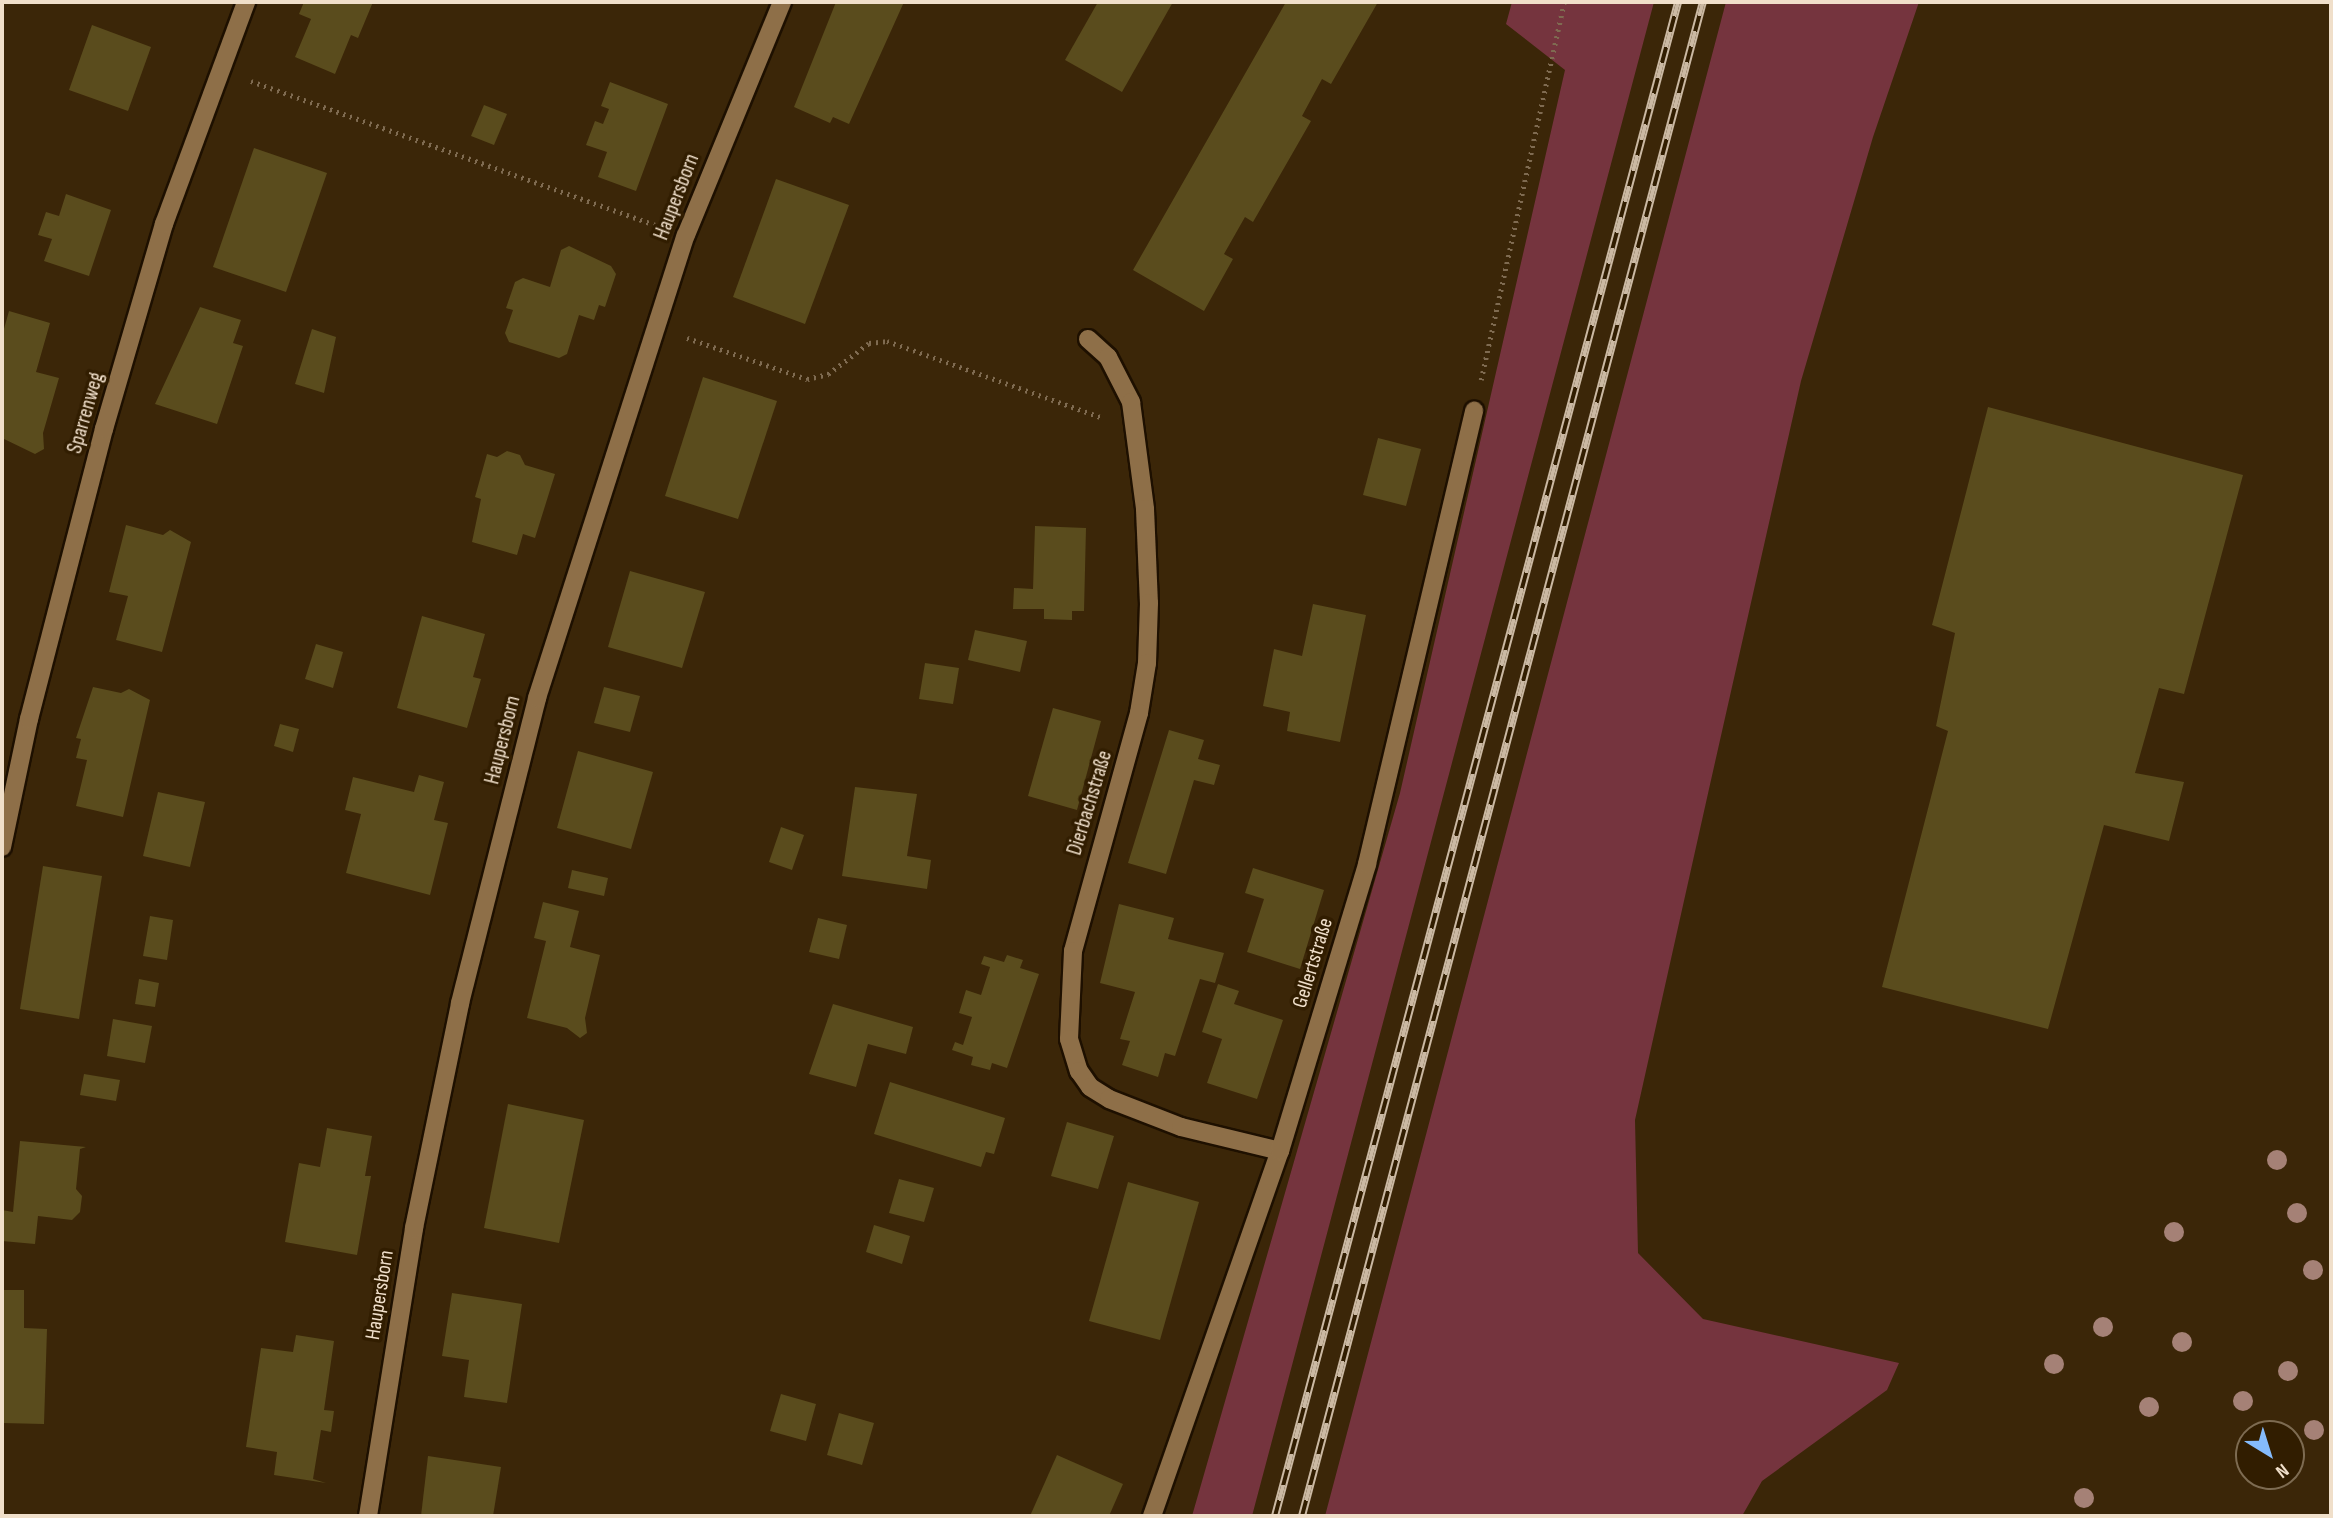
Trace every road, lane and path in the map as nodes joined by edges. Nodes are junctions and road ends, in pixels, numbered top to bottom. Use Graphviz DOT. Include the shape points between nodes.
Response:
graph roads {
  1 [pos="246,2"];
  2 [pos="782,2"];
  3 [pos="1564,2"];
  4 [pos="221,70"];
  5 [pos="686,235"];
  6 [pos="656,328"];
  7 [pos="1088,338"];
  8 [pos="1474,410"];
  9 [pos="1136,430"];
  10 [pos="2,847"];
  11 [pos="1280,1151"];
  12 [pos="368,1516"];
  13 [pos="1152,1516"];
  1 -- 4 [label="street, Sparrenweg"];
  2 -- 5 [label="street, Haupersborn"];
  3 -- 8 [label="path"];
  4 -- 5 [label="path"];
  4 -- 10 [label="street, Sparrenweg" via="164,224 104,429 29,719"];
  5 -- 6 [label="street, Haupersborn"];
  6 -- 9 [label="path" via="807,379 828,374 869,343 887,341"];
  6 -- 12 [label="street, Haupersborn" via="537,698 460,1003 414,1228"];
  7 -- 9 [label="street, Dierbachstraße" via="1108,357 1123,382"];
  8 -- 11 [label="street, Gellertstraße" via="1367,864"];
  9 -- 11 [label="street, Dierbachstraße" via="1145,509 1147,663 1122,782 1082,907 1073,951 1069,1040 1079,1072 1108,1099 1181,1127"];
  11 -- 13 [label="street, Gellertstraße"];
}
